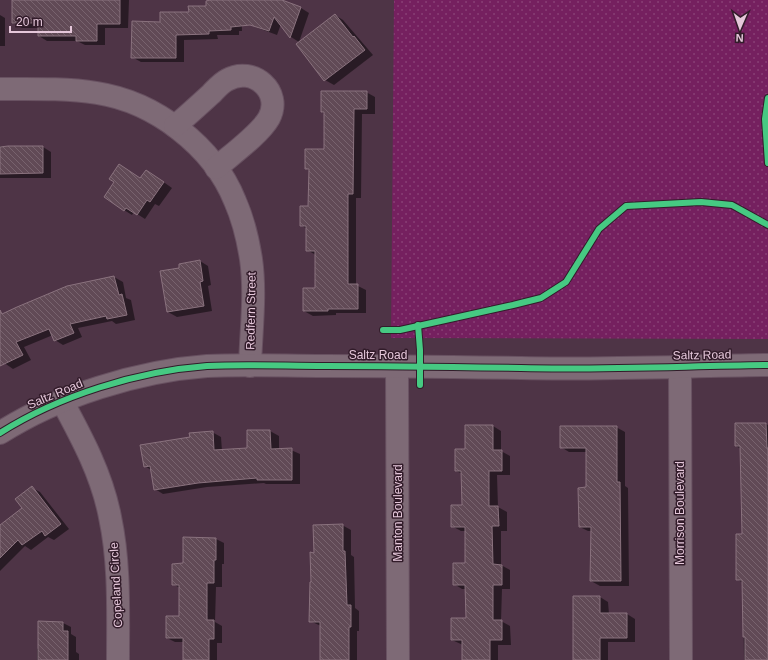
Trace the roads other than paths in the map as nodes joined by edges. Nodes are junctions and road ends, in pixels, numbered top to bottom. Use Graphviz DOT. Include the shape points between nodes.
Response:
graph roads {
  1 [pos="0,89"];
  2 [pos="175,126"];
  3 [pos="216,168"];
  4 [pos="768,365"];
  5 [pos="250,366"];
  6 [pos="397,366"];
  7 [pos="680,366"];
  8 [pos="62,401"];
  9 [pos="0,433"];
  10 [pos="118,660"];
  11 [pos="398,660"];
  12 [pos="681,660"];
  1 -- 2 [label="street, Redfern Street" via="67,90 98,94 141,106"];
  2 -- 3 [label="street, Redfern Street"];
  2 -- 3 [label="street" via="226,80 234,76 249,75 264,84 270,94 272,110 269,118 254,136"];
  3 -- 5 [label="street, Redfern Street" via="235,200 247,237 253,292"];
  4 -- 7 [label="street, Saltz Road"];
  5 -- 6 [label="street, Saltz Road"];
  5 -- 8 [label="street, Saltz Road" via="206,366 154,373 114,383"];
  6 -- 7 [label="street, Saltz Road"];
  6 -- 11 [label="street, Manton Boulevard"];
  7 -- 12 [label="street, Morrison Boulevard"];
  8 -- 9 [label="street, Saltz Road"];
  8 -- 10 [label="street, Copeland Circle" via="86,444 110,515 117,559"];
}
